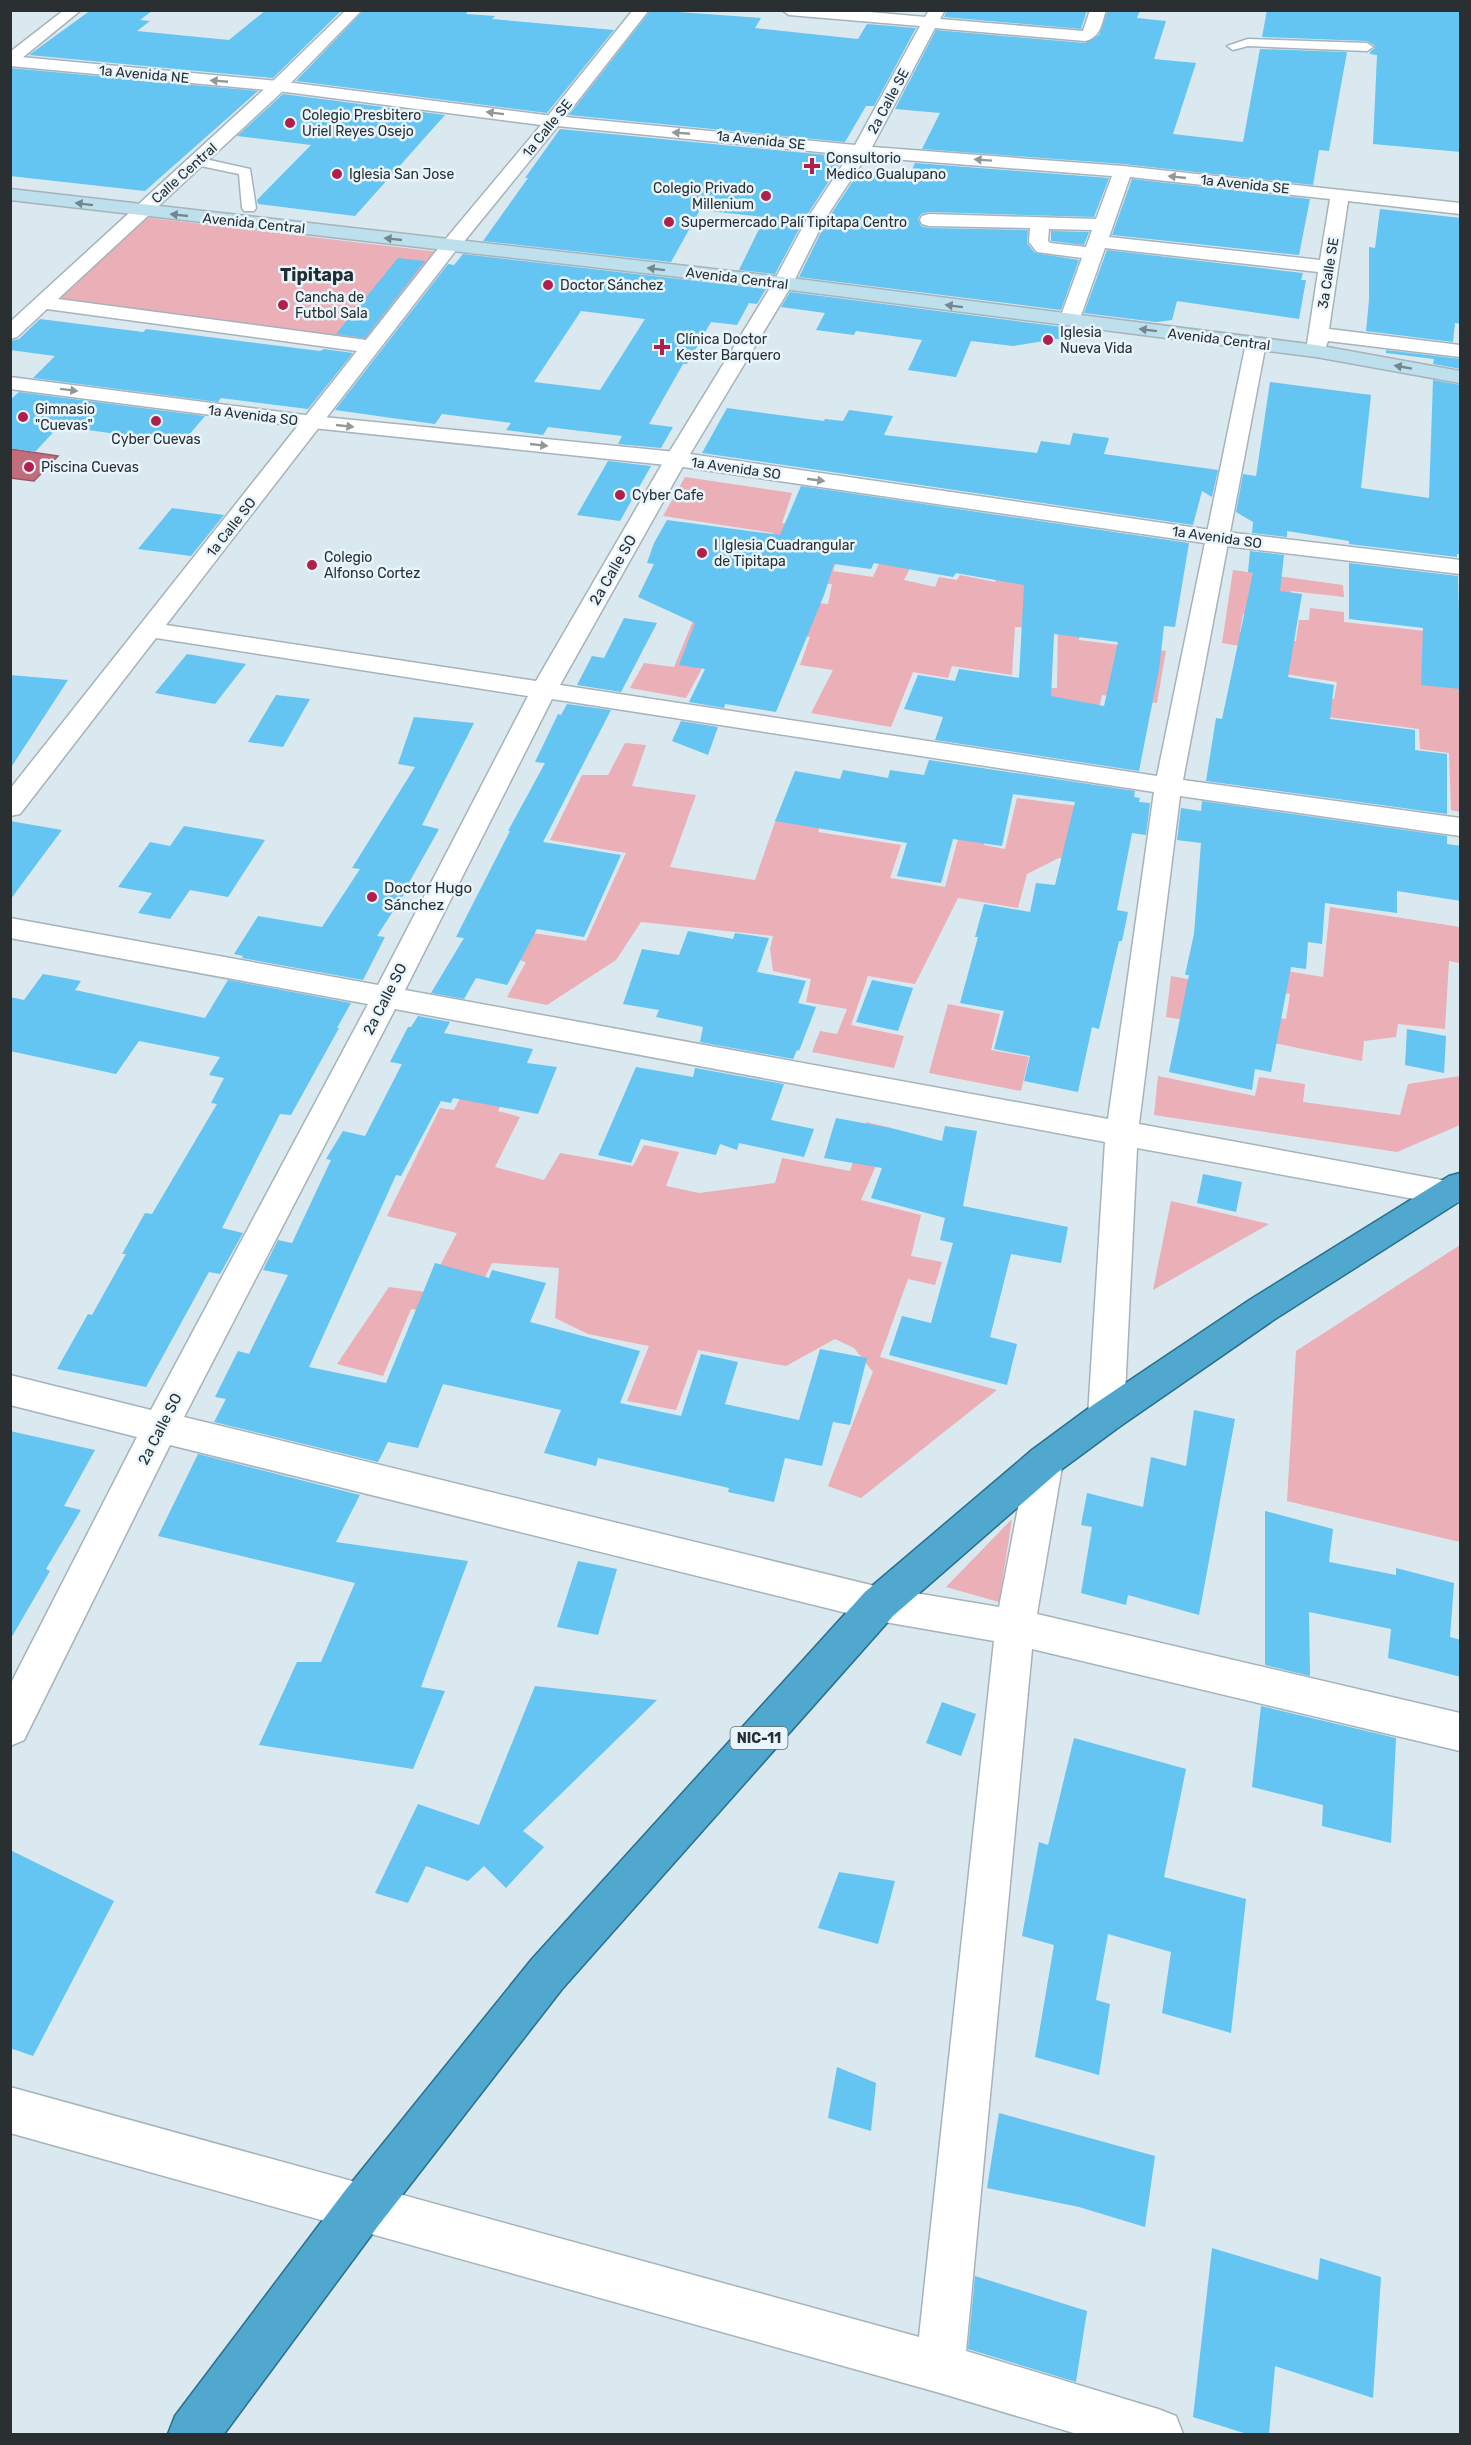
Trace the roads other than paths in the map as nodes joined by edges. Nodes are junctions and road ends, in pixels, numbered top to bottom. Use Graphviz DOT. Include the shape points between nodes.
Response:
graph roads {
  1 [pos="74,10"];
  2 [pos="355,10"];
  3 [pos="642,10"];
  4 [pos="789,10"];
  5 [pos="1098,10"];
  6 [pos="933,17"];
  7 [pos="1233,46"];
  8 [pos="1367,47"];
  9 [pos="10,61"];
  10 [pos="278,86"];
  11 [pos="553,121"];
  12 [pos="861,151"];
  13 [pos="196,161"];
  14 [pos="1123,171"];
  15 [pos="10,194"];
  16 [pos="1340,194"];
  17 [pos="249,207"];
  18 [pos="1461,208"];
  19 [pos="142,211"];
  20 [pos="929,220"];
  21 [pos="1040,223"];
  22 [pos="1098,240"];
  23 [pos="451,245"];
  24 [pos="1329,267"];
  25 [pos="783,283"];
  26 [pos="43,303"];
  27 [pos="1069,321"];
  28 [pos="10,333"];
  29 [pos="1256,343"];
  30 [pos="1317,343"];
  31 [pos="372,347"];
  32 [pos="1460,350"];
  33 [pos="1456,376"];
  34 [pos="10,383"];
  35 [pos="313,422"];
  36 [pos="676,459"];
  37 [pos="1218,538"];
  38 [pos="1461,567"];
  39 [pos="150,630"];
  40 [pos="544,690"];
  41 [pos="1168,786"];
  42 [pos="10,808"];
  43 [pos="1461,828"];
  44 [pos="10,928"];
  45 [pos="386,998"];
  46 [pos="1122,1131"];
  47 [pos="1454,1189"];
  48 [pos="10,1390"];
  49 [pos="1106,1416"];
  50 [pos="159,1428"];
  51 [pos="1045,1461"];
  52 [pos="879,1604"];
  53 [pos="1015,1627"];
  54 [pos="10,1727"];
  55 [pos="1461,1731"];
  56 [pos="10,2110"];
  57 [pos="361,2209"];
  58 [pos="940,2368"];
  59 [pos="193,2434"];
  60 [pos="1158,2434"];
  1 -- 9 [label="street"];
  2 -- 10 [label="street, Calle Central"];
  3 -- 11 [label="street, 1a Calle SE"];
  4 -- 6 [label="street"];
  5 -- 6 [label="street" via="1091,33 1085,36"];
  6 -- 12 [label="street, 2a Calle SE"];
  7 -- 8 [label="lane" via="1269,42"];
  10 -- 9 [label="street, 1a Avenida NE, one-way"];
  11 -- 10 [label="street, 1a Avenida SE, one-way"];
  10 -- 13 [label="street, Calle Central"];
  12 -- 11 [label="street, 1a Avenida SE, one-way"];
  11 -- 23 [label="street, 1a Calle SE"];
  14 -- 12 [label="street, 1a Avenida SE, one-way"];
  12 -- 25 [label="street, 2a Calle SE" via="816,219"];
  13 -- 17 [label="lane" via="245,172"];
  13 -- 19 [label="street, Calle Central"];
  16 -- 14 [label="street, 1a Avenida SE, one-way"];
  14 -- 22 [label="street"];
  19 -- 15 [label="main road, Avenida Central, one-way"];
  16 -- 18 [label="street, 1a Avenida SE"];
  16 -- 24 [label="street, 3a Calle SE"];
  23 -- 19 [label="main road, Avenida Central, one-way"];
  19 -- 26 [label="street, Calle Central"];
  20 -- 21 [label="street"];
  21 -- 22 [label="street"];
  21 -- 22 [label="street" via="1038,242 1044,248"];
  22 -- 24 [label="street"];
  22 -- 27 [label="street"];
  25 -- 23 [label="main road, Avenida Central, one-way"];
  23 -- 31 [label="street, 1a Calle SO"];
  24 -- 30 [label="street, 3a Calle SE"];
  27 -- 25 [label="main road, Avenida Central, one-way"];
  25 -- 36 [label="street, 2a Calle SO"];
  26 -- 28 [label="street, Calle Central"];
  26 -- 31 [label="street"];
  29 -- 27 [label="main road, Avenida Central, one-way"];
  29 -- 30 [label="main road, Avenida Central"];
  29 -- 37 [label="street"];
  30 -- 32 [label="street"];
  33 -- 30 [label="main road, Avenida Central, one-way"];
  31 -- 35 [label="street, 1a Calle SO"];
  32 -- 33 [label="street"];
  34 -- 35 [label="street, 1a Avenida SO, one-way"];
  35 -- 36 [label="street, 1a Avenida SO, one-way"];
  35 -- 39 [label="street, 1a Calle SO"];
  36 -- 37 [label="street, 1a Avenida SO, one-way"];
  36 -- 40 [label="street, 2a Calle SO"];
  37 -- 38 [label="street, 1a Avenida SO"];
  37 -- 41 [label="street"];
  39 -- 40 [label="street"];
  39 -- 42 [label="street, 1a Calle SO"];
  40 -- 41 [label="street"];
  40 -- 45 [label="street, 2a Calle SO"];
  41 -- 43 [label="street"];
  41 -- 46 [label="street"];
  44 -- 45 [label="street"];
  45 -- 46 [label="street"];
  45 -- 50 [label="street, 2a Calle SO"];
  46 -- 47 [label="street"];
  46 -- 49 [label="street"];
  47 -- 49 [label="highway, NIC-11" via="1263,1308"];
  48 -- 50 [label="street"];
  49 -- 51 [label="highway, NIC-11"];
  50 -- 52 [label="street"];
  50 -- 54 [label="street, 2a Calle SO"];
  51 -- 52 [label="highway, NIC-11"];
  51 -- 53 [label="street"];
  52 -- 53 [label="street"];
  52 -- 57 [label="highway, NIC-11" via="547,1974"];
  53 -- 55 [label="street"];
  53 -- 58 [label="street"];
  56 -- 57 [label="street"];
  57 -- 58 [label="street"];
  57 -- 59 [label="highway, NIC-11"];
  58 -- 60 [label="street"];
}
